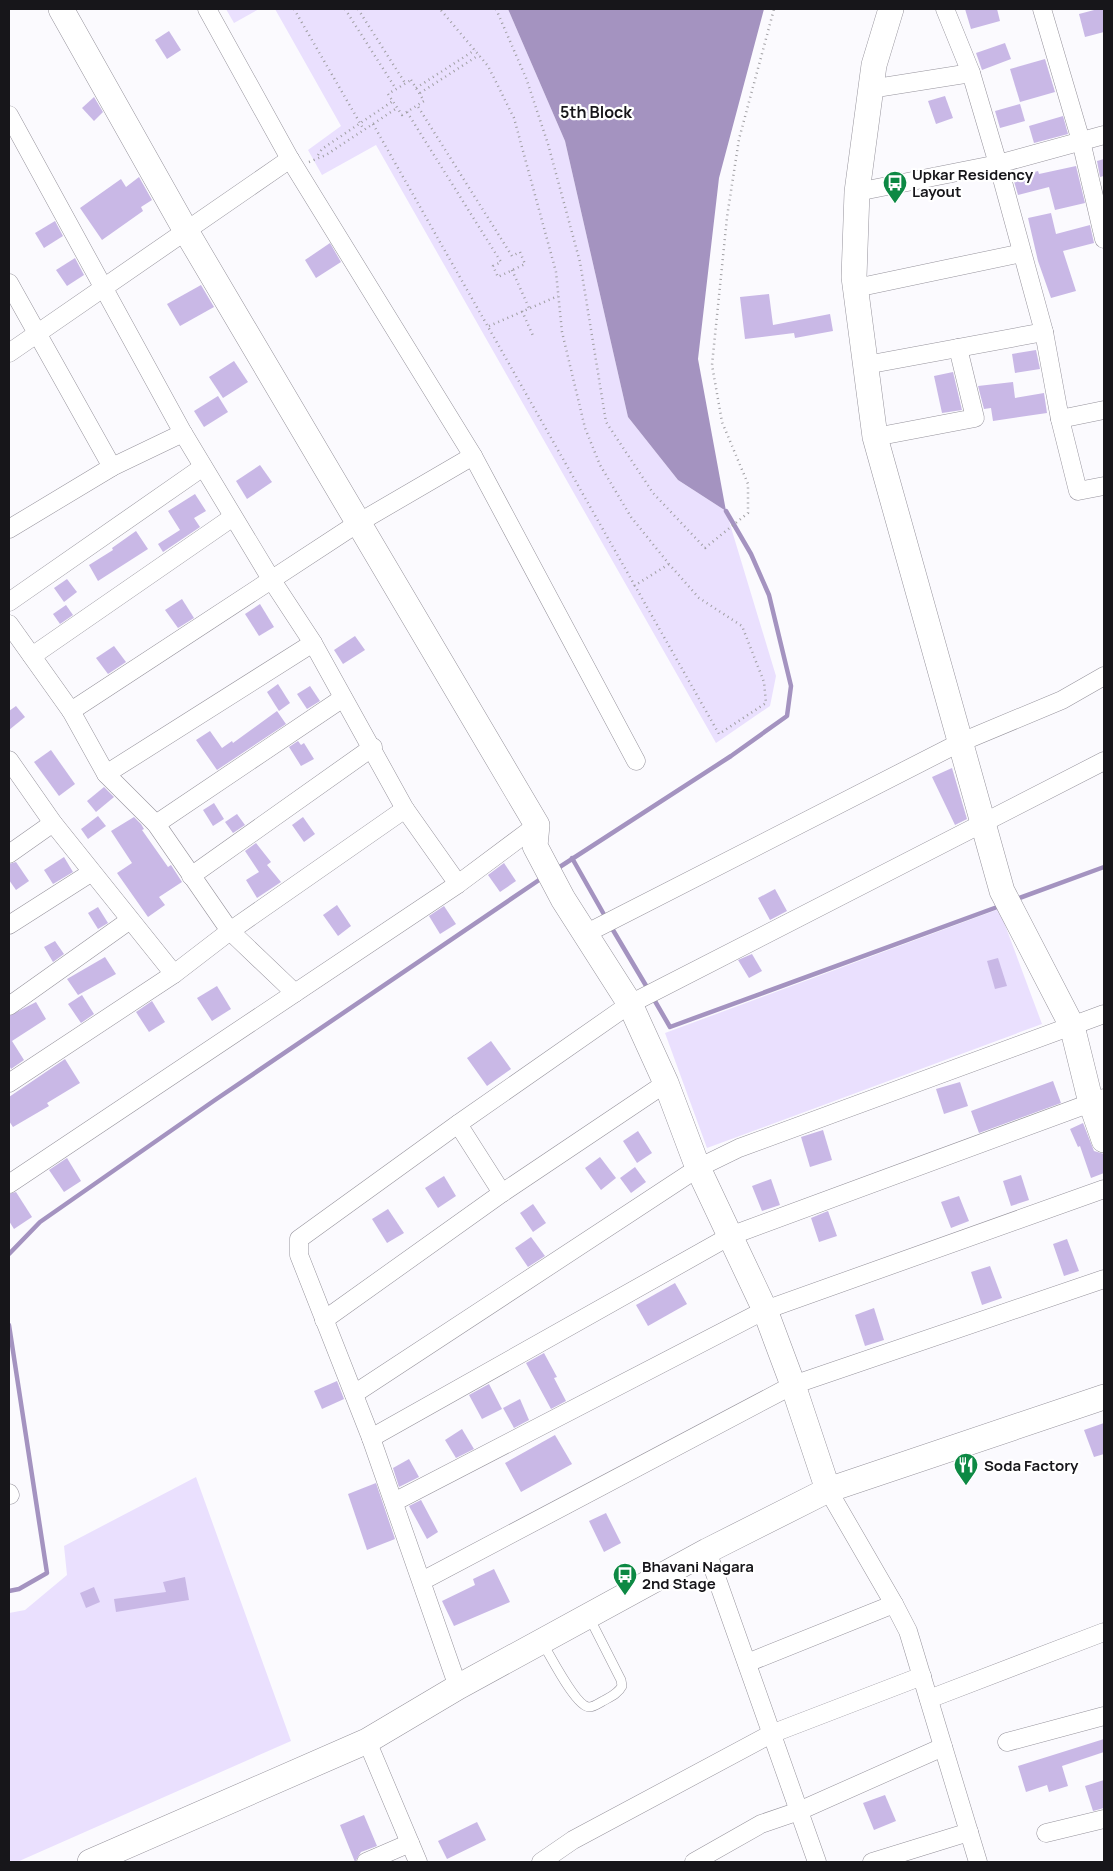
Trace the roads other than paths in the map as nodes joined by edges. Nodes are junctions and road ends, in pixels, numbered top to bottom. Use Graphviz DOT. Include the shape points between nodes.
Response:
graph roads {
  1 [pos="61,9"];
  2 [pos="207,9"];
  3 [pos="891,9"];
  4 [pos="945,9"];
  5 [pos="1042,9"];
  6 [pos="971,73"];
  7 [pos="870,89"];
  8 [pos="9,115"];
  9 [pos="1104,135"];
  10 [pos="1081,141"];
  11 [pos="290,159"];
  12 [pos="998,164"];
  13 [pos="857,192"];
  14 [pos="186,231"];
  15 [pos="1104,239"];
  16 [pos="1022,253"];
  17 [pos="9,283"];
  18 [pos="104,288"];
  19 [pos="856,288"];
  20 [pos="1044,332"];
  21 [pos="37,333"];
  22 [pos="958,348"];
  23 [pos="9,353"];
  24 [pos="866,365"];
  25 [pos="1104,410"];
  26 [pos="1060,419"];
  27 [pos="183,434"];
  28 [pos="875,437"];
  29 [pos="473,456"];
  30 [pos="112,467"];
  31 [pos="203,467"];
  32 [pos="1104,486"];
  33 [pos="234,517"];
  34 [pos="358,523"];
  35 [pos="9,529"];
  36 [pos="271,579"];
  37 [pos="9,602"];
  38 [pos="9,624"];
  39 [pos="313,643"];
  40 [pos="32,656"];
  41 [pos="1104,676"];
  42 [pos="343,698"];
  43 [pos="71,711"];
  44 [pos="959,743"];
  45 [pos="372,747"];
  46 [pos="9,761"];
  47 [pos="636,761"];
  48 [pos="1104,761"];
  49 [pos="106,774"];
  50 [pos="405,809"];
  51 [pos="982,822"];
  52 [pos="53,823"];
  53 [pos="156,824"];
  54 [pos="537,824"];
  55 [pos="9,854"];
  56 [pos="92,872"];
  57 [pos="191,876"];
  58 [pos="458,884"];
  59 [pos="130,920"];
  60 [pos="9,925"];
  61 [pos="230,931"];
  62 [pos="586,934"];
  63 [pos="174,974"];
  64 [pos="295,993"];
  65 [pos="630,1004"];
  66 [pos="9,1006"];
  67 [pos="1104,1014"];
  68 [pos="1072,1026"];
  69 [pos="9,1083"];
  70 [pos="666,1083"];
  71 [pos="1098,1100"];
  72 [pos="458,1124"];
  73 [pos="1104,1140"];
  74 [pos="698,1168"];
  75 [pos="9,1184"];
  76 [pos="1104,1189"];
  77 [pos="502,1193"];
  78 [pos="730,1236"];
  79 [pos="1104,1279"];
  80 [pos="765,1310"];
  81 [pos="324,1320"];
  82 [pos="793,1385"];
  83 [pos="354,1394"];
  84 [pos="1104,1396"];
  85 [pos="371,1438"];
  86 [pos="828,1490"];
  87 [pos="394,1502"];
  88 [pos="707,1551"];
  89 [pos="422,1580"];
  90 [pos="894,1604"];
  91 [pos="588,1616"];
  92 [pos="1104,1632"];
  93 [pos="541,1641"];
  94 [pos="747,1664"];
  95 [pos="922,1676"];
  96 [pos="458,1687"];
  97 [pos="928,1699"];
  98 [pos="1104,1716"];
  99 [pos="771,1734"];
  100 [pos="367,1741"];
  101 [pos="1007,1742"];
  102 [pos="943,1748"];
  103 [pos="799,1811"];
  104 [pos="1104,1819"];
  105 [pos="969,1832"];
  106 [pos="1046,1832"];
  107 [pos="410,1843"];
  108 [pos="90,1862"];
  109 [pos="366,1862"];
  110 [pos="418,1862"];
  111 [pos="541,1862"];
  112 [pos="694,1862"];
  113 [pos="817,1862"];
  114 [pos="872,1862"];
  115 [pos="978,1862"];
  1 -- 14 [label="street"];
  2 -- 11 [label="street"];
  3 -- 7 [label="street"];
  4 -- 6 [label="street"];
  5 -- 10 [label="street"];
  6 -- 7 [label="street"];
  6 -- 12 [label="street"];
  7 -- 13 [label="street"];
  8 -- 18 [label="street"];
  9 -- 10 [label="street"];
  10 -- 12 [label="street"];
  10 -- 15 [label="street"];
  11 -- 14 [label="street"];
  11 -- 29 [label="street"];
  12 -- 13 [label="street"];
  12 -- 16 [label="street"];
  13 -- 19 [label="street"];
  14 -- 18 [label="street"];
  14 -- 34 [label="street"];
  16 -- 19 [label="street"];
  16 -- 20 [label="street"];
  17 -- 21 [label="street"];
  18 -- 21 [label="street"];
  18 -- 27 [label="street"];
  19 -- 24 [label="street"];
  20 -- 22 [label="street"];
  20 -- 26 [label="street"];
  21 -- 23 [label="street"];
  21 -- 30 [label="street"];
  22 -- 24 [label="street"];
  22 -- 28 [label="street" via="975,418"];
  24 -- 28 [label="street"];
  25 -- 26 [label="street"];
  26 -- 32 [label="street" via="1078,491"];
  27 -- 30 [label="street"];
  27 -- 31 [label="street"];
  28 -- 44 [label="street"];
  29 -- 34 [label="street"];
  29 -- 47 [label="street"];
  30 -- 35 [label="street"];
  31 -- 33 [label="street"];
  31 -- 37 [label="street"];
  33 -- 36 [label="street"];
  33 -- 40 [label="street"];
  34 -- 36 [label="street"];
  34 -- 54 [label="street"];
  36 -- 39 [label="street"];
  36 -- 43 [label="street"];
  38 -- 40 [label="street"];
  39 -- 42 [label="street"];
  39 -- 49 [label="street"];
  40 -- 43 [label="street"];
  41 -- 44 [label="street" via="1062,700"];
  42 -- 45 [label="street"];
  42 -- 53 [label="street"];
  43 -- 49 [label="street"];
  44 -- 51 [label="street"];
  44 -- 62 [label="street"];
  45 -- 50 [label="street"];
  45 -- 57 [label="street"];
  46 -- 52 [label="street"];
  48 -- 51 [label="street" via="1010,811"];
  49 -- 53 [label="street"];
  50 -- 58 [label="street"];
  50 -- 61 [label="street"];
  51 -- 65 [label="street"];
  51 -- 68 [label="street" via="1002,891"];
  52 -- 55 [label="street"];
  52 -- 56 [label="street"];
  53 -- 57 [label="street"];
  54 -- 58 [label="street"];
  54 -- 62 [label="street" via="535,846 562,899"];
  56 -- 59 [label="street"];
  56 -- 60 [label="street"];
  57 -- 61 [label="street"];
  58 -- 64 [label="street"];
  59 -- 63 [label="street"];
  59 -- 66 [label="street"];
  61 -- 63 [label="street"];
  61 -- 64 [label="street"];
  62 -- 65 [label="street"];
  63 -- 69 [label="street"];
  64 -- 75 [label="street"];
  65 -- 70 [label="street"];
  65 -- 72 [label="street"];
  67 -- 68 [label="street"];
  68 -- 71 [label="street"];
  68 -- 74 [label="street" via="739,1148"];
  70 -- 74 [label="street"];
  70 -- 77 [label="street"];
  71 -- 73 [label="street"];
  71 -- 78 [label="street"];
  72 -- 77 [label="street"];
  72 -- 81 [label="street" via="299,1239 299,1255"];
  74 -- 78 [label="street"];
  74 -- 83 [label="street"];
  76 -- 80 [label="street"];
  77 -- 81 [label="street"];
  78 -- 80 [label="street"];
  78 -- 85 [label="street"];
  79 -- 82 [label="street"];
  80 -- 82 [label="street"];
  80 -- 87 [label="street"];
  81 -- 83 [label="street"];
  82 -- 86 [label="street"];
  82 -- 89 [label="street"];
  83 -- 85 [label="street"];
  84 -- 86 [label="street"];
  85 -- 87 [label="street"];
  86 -- 88 [label="street"];
  86 -- 90 [label="street"];
  87 -- 89 [label="street"];
  88 -- 91 [label="street"];
  88 -- 94 [label="street"];
  89 -- 96 [label="street"];
  90 -- 94 [label="street"];
  90 -- 95 [label="street" via="908,1631"];
  91 -- 93 [label="street"];
  91 -- 93 [label="lane" via="622,1686 594,1706 588,1707 577,1699"];
  92 -- 97 [label="street"];
  93 -- 96 [label="street"];
  94 -- 99 [label="street"];
  95 -- 97 [label="street"];
  95 -- 99 [label="street"];
  96 -- 100 [label="street"];
  97 -- 102 [label="street"];
  98 -- 101 [label="street"];
  99 -- 103 [label="street"];
  99 -- 111 [label="street" via="573,1840"];
  100 -- 107 [label="street"];
  100 -- 108 [label="street"];
  102 -- 103 [label="street"];
  102 -- 105 [label="street"];
  103 -- 112 [label="street" via="761,1824"];
  103 -- 113 [label="street"];
  104 -- 106 [label="street"];
  105 -- 114 [label="street"];
  105 -- 115 [label="street"];
  107 -- 109 [label="street"];
  107 -- 110 [label="street"];
}
